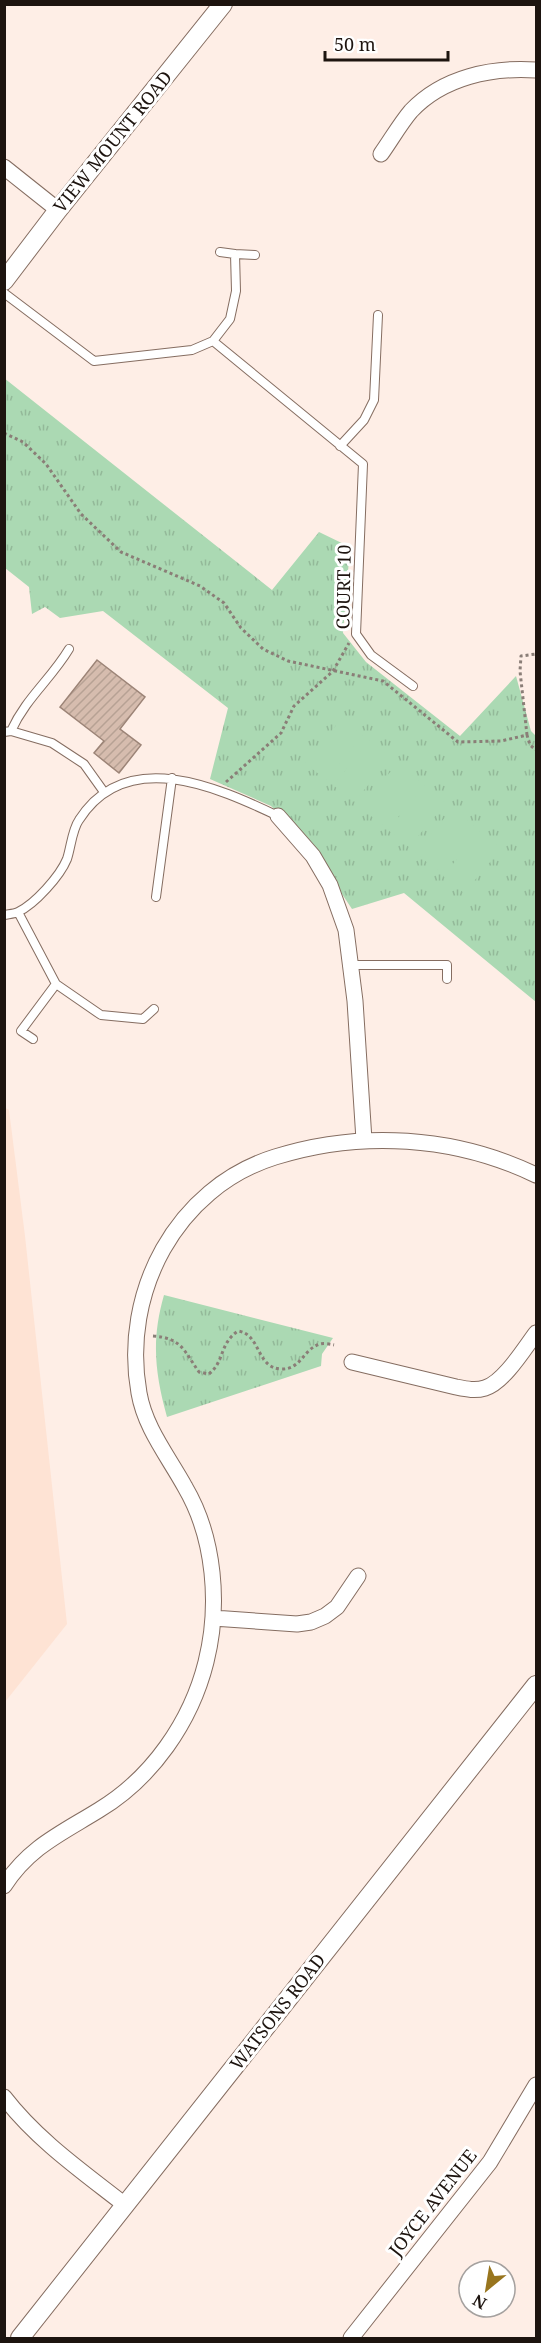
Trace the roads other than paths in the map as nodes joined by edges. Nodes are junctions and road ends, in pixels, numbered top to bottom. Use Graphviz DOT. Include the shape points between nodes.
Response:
graph roads {
  1 [pos="223,4"];
  2 [pos="537,70"];
  3 [pos="381,154"];
  4 [pos="4,167"];
  5 [pos="58,210"];
  6 [pos="220,252"];
  7 [pos="235,254"];
  8 [pos="255,255"];
  9 [pos="4,281"];
  10 [pos="4,293"];
  11 [pos="378,315"];
  12 [pos="213,341"];
  13 [pos="340,446"];
  14 [pos="69,649"];
  15 [pos="413,686"];
  16 [pos="8,731"];
  17 [pos="172,778"];
  18 [pos="104,792"];
  19 [pos="278,816"];
  20 [pos="156,897"];
  21 [pos="18,912"];
  22 [pos="4,915"];
  23 [pos="351,966"];
  24 [pos="447,979"];
  25 [pos="56,984"];
  26 [pos="154,1009"];
  27 [pos="33,1039"];
  28 [pos="364,1140"];
  29 [pos="537,1174"];
  30 [pos="537,1333"];
  31 [pos="352,1362"];
  32 [pos="358,1576"];
  33 [pos="213,1618"];
  34 [pos="537,1685"];
  35 [pos="4,1886"];
  36 [pos="537,2085"];
  37 [pos="4,2097"];
  38 [pos="124,2205"];
  39 [pos="20,2338"];
  40 [pos="351,2338"];
  1 -- 5 [label="street, VIEW MOUNT ROAD"];
  2 -- 3 [label="street" via="512,69 457,80 411,111"];
  4 -- 5 [label="street"];
  5 -- 9 [label="street, VIEW MOUNT ROAD"];
  6 -- 7 [label="lane"];
  7 -- 8 [label="lane"];
  7 -- 12 [label="lane" via="236,291 230,319"];
  10 -- 12 [label="lane" via="94,361 192,350"];
  11 -- 13 [label="lane" via="374,400 364,420"];
  12 -- 13 [label="lane"];
  13 -- 15 [label="lane, COURT 10" via="363,464 356,634 371,655"];
  14 -- 16 [label="lane"];
  16 -- 18 [label="lane" via="52,743 84,764"];
  17 -- 18 [label="lane" via="136,778"];
  17 -- 19 [label="lane" via="218,789"];
  17 -- 20 [label="lane"];
  18 -- 21 [label="lane" via="79,820 66,861 47,889"];
  19 -- 23 [label="street" via="313,856 330,885 346,930"];
  21 -- 22 [label="lane"];
  21 -- 25 [label="lane"];
  23 -- 24 [label="lane" via="447,965"];
  23 -- 28 [label="street"];
  25 -- 26 [label="lane" via="101,1015 142,1019"];
  25 -- 27 [label="lane" via="21,1030"];
  28 -- 29 [label="street" via="441,1144 481,1153"];
  28 -- 33 [label="street" via="300,1149 245,1169 223,1182 201,1199 168,1238 147,1281 136,1335 139,1394 158,1443 186,1488 204,1533 211,1569"];
  30 -- 31 [label="street" via="504,1374 484,1389 456,1388"];
  32 -- 33 [label="street" via="337,1607 311,1622"];
  33 -- 35 [label="street" via="199,1683 168,1746 116,1799 39,1847"];
  34 -- 38 [label="street, WATSONS ROAD"];
  36 -- 40 [label="street, JOYCE AVENUE" via="490,2162"];
  37 -- 38 [label="street" via="35,2133"];
  38 -- 39 [label="street, WATSONS ROAD"];
}
